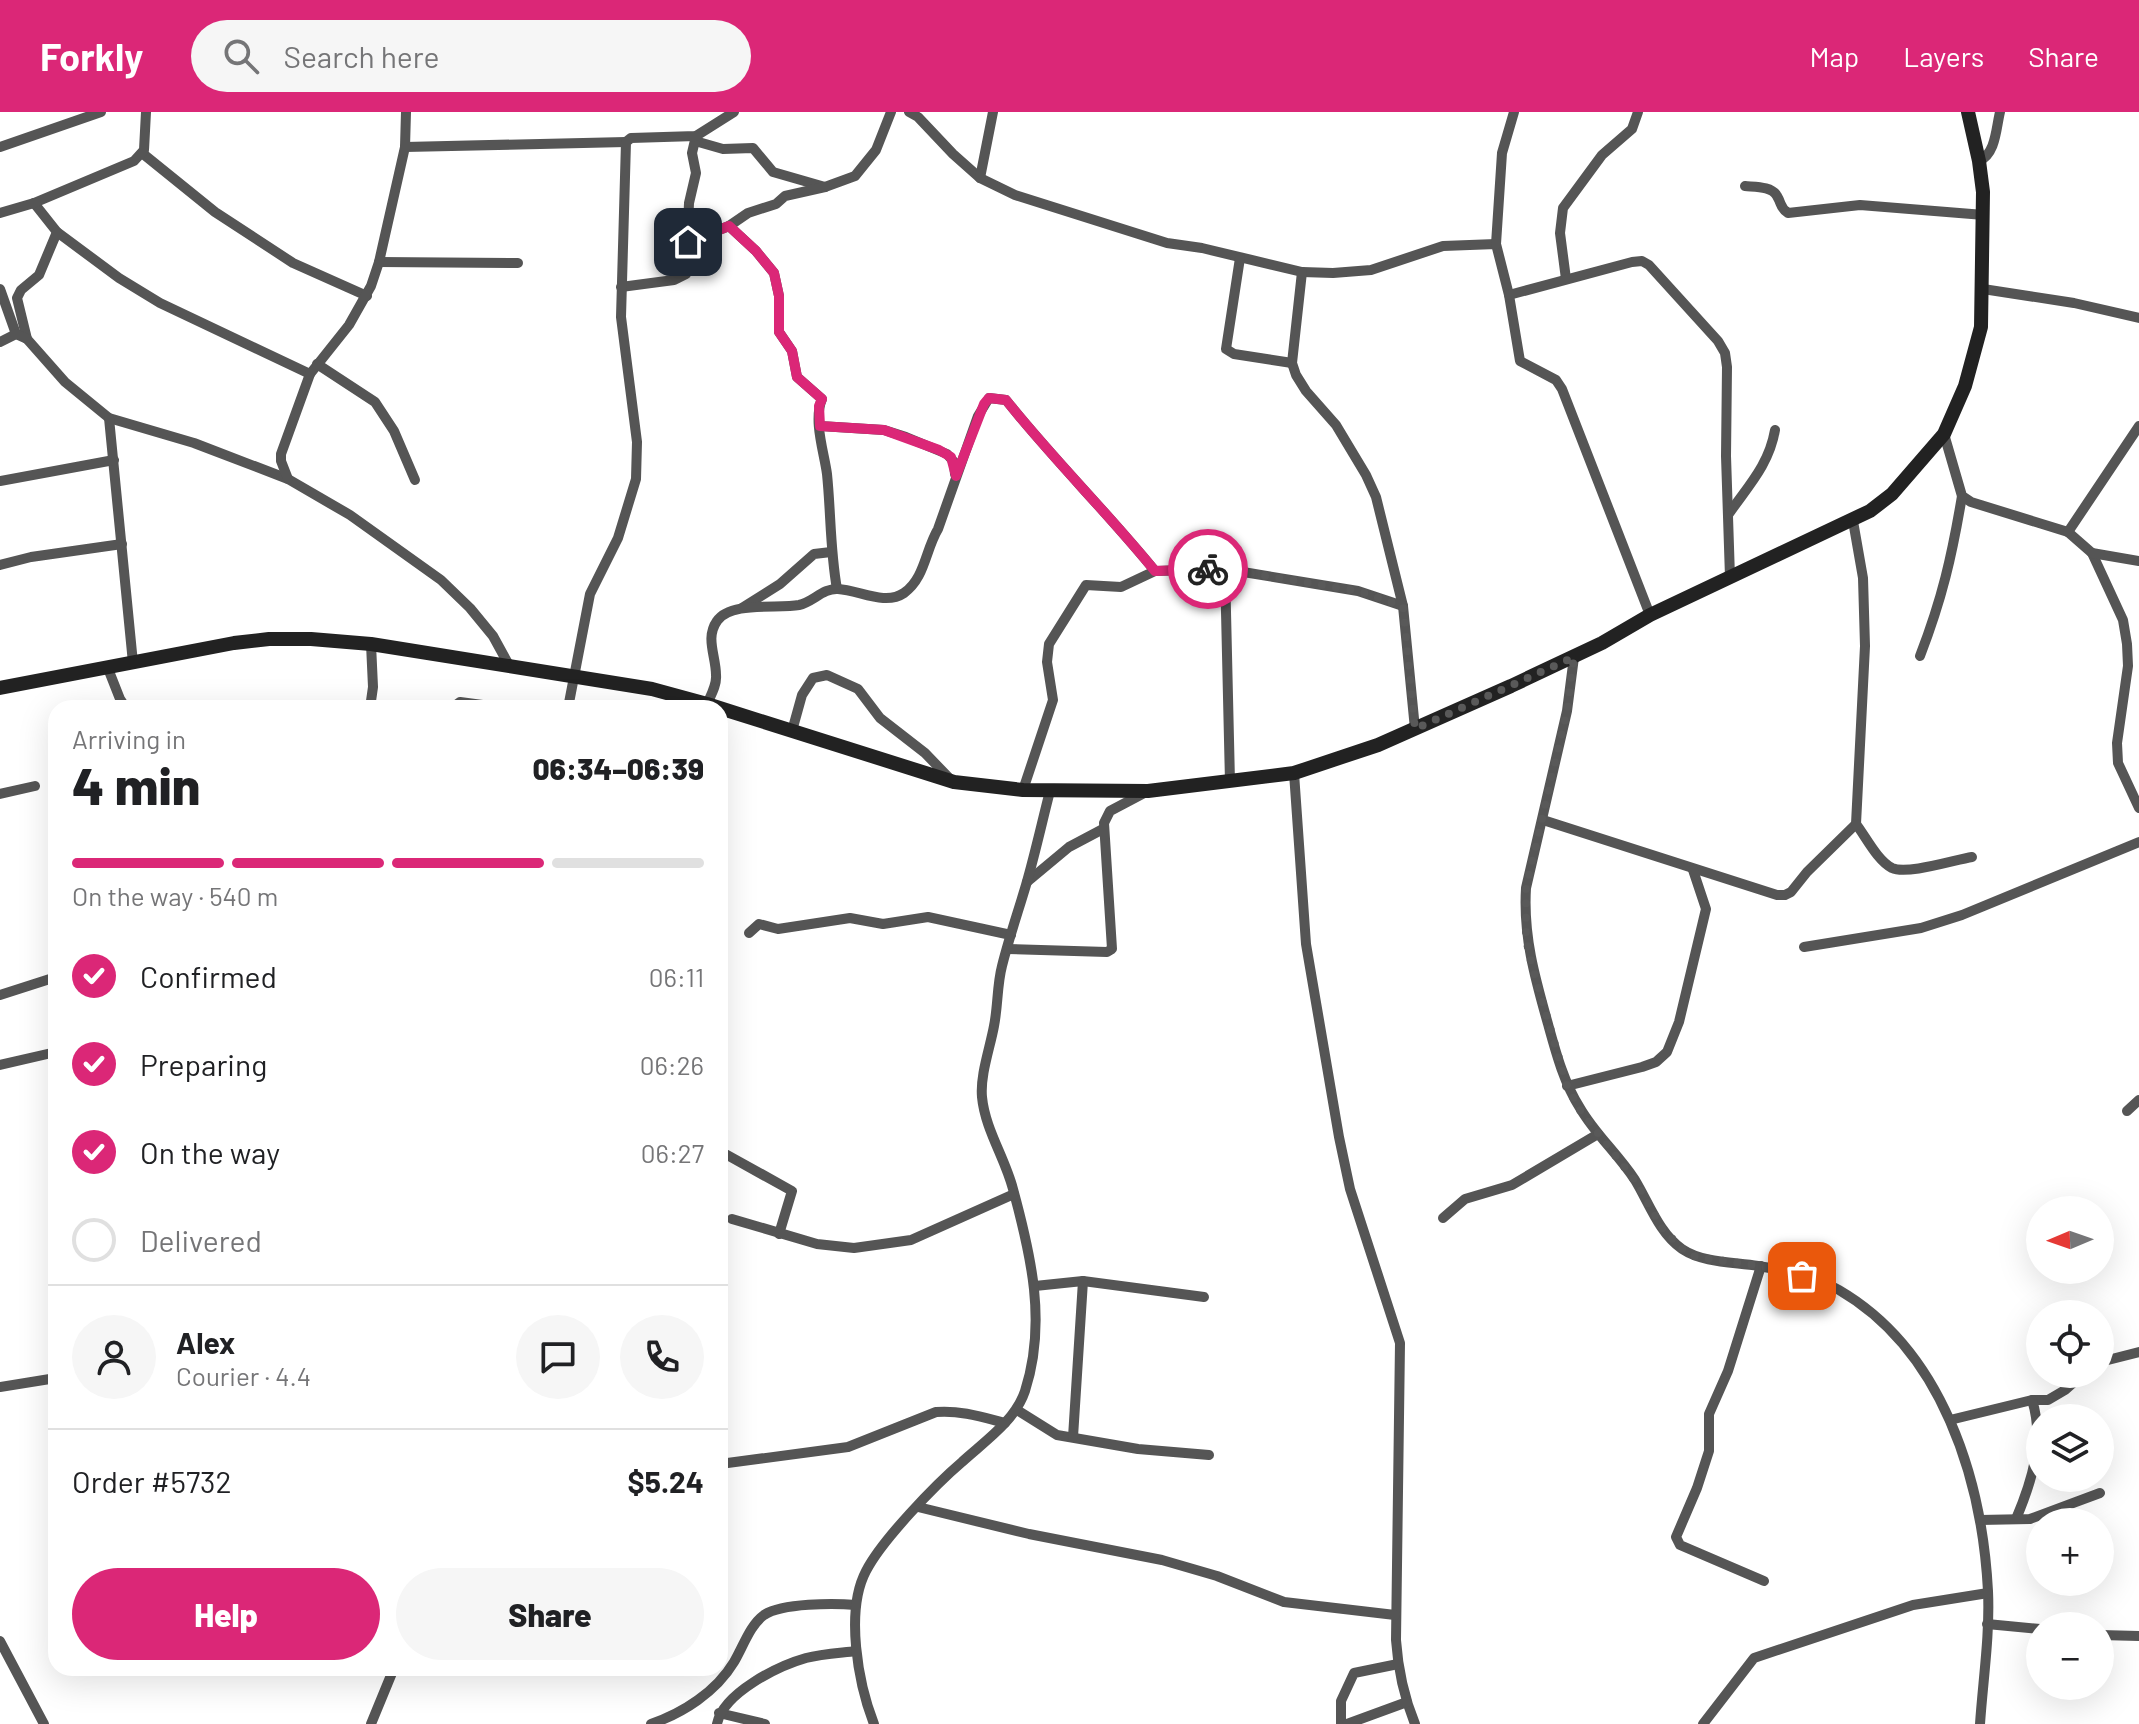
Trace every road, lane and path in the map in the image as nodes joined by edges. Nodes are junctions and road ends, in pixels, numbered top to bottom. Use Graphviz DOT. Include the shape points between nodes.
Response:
graph roads {
  1 [pos="101,112"];
  2 [pos="146,112"];
  3 [pos="406,112"];
  4 [pos="734,112"];
  5 [pos="891,112"];
  6 [pos="909,112"];
  7 [pos="993,112"];
  8 [pos="1514,112"];
  9 [pos="1638,112"];
  10 [pos="1968,112"];
  11 [pos="2000,112"];
  12 [pos="695,138"];
  13 [pos="626,142"];
  14 [pos="0,147"];
  15 [pos="405,147"];
  16 [pos="142,153"];
  17 [pos="1979,161"];
  18 [pos="980,178"];
  19 [pos="1745,186"];
  20 [pos="825,187"];
  21 [pos="34,203"];
  22 [pos="0,213"];
  23 [pos="1984,215"];
  24 [pos="729,226"];
  25 [pos="57,232"];
  26 [pos="688,242"];
  27 [pos="1496,244"];
  28 [pos="1240,258"];
  29 [pos="379,262"];
  30 [pos="518,263"];
  31 [pos="1302,272"];
  32 [pos="1566,279"];
  33 [pos="621,287"];
  34 [pos="0,289"];
  35 [pos="1983,289"];
  36 [pos="1509,295"];
  37 [pos="367,296"];
  38 [pos="2139,318"];
  39 [pos="21,336"];
  40 [pos="0,342"];
  41 [pos="1292,363"];
  42 [pos="317,364"];
  43 [pos="310,374"];
  44 [pos="109,418"];
  45 [pos="820,426"];
  46 [pos="2139,426"];
  47 [pos="1775,430"];
  48 [pos="1944,434"];
  49 [pos="114,460"];
  50 [pos="956,476"];
  51 [pos="288,479"];
  52 [pos="415,480"];
  53 [pos="0,481"];
  54 [pos="1962,496"];
  55 [pos="1728,515"];
  56 [pos="1853,521"];
  57 [pos="2068,532"];
  58 [pos="122,544"];
  59 [pos="831,552"];
  60 [pos="2092,553"];
  61 [pos="2139,561"];
  62 [pos="0,565"];
  63 [pos="1225,569"];
  64 [pos="1155,571"];
  65 [pos="1730,577"];
  66 [pos="837,589"];
  67 [pos="1403,606"];
  68 [pos="740,609"];
  69 [pos="1650,615"];
  70 [pos="371,644"];
  71 [pos="1920,656"];
  72 [pos="1574,657"];
  73 [pos="133,663"];
  74 [pos="107,666"];
  75 [pos="510,667"];
  76 [pos="575,677"];
  77 [pos="0,688"];
  78 [pos="121,700"];
  79 [pos="371,700"];
  80 [pos="570,700"];
  81 [pos="692,700"];
  82 [pos="709,700"];
  83 [pos="728,711"];
  84 [pos="1415,729"];
  85 [pos="792,731"];
  86 [pos="1294,773"];
  87 [pos="954,782"];
  88 [pos="1230,782"];
  89 [pos="35,786"];
  90 [pos="1023,790"];
  91 [pos="1050,791"];
  92 [pos="1148,791"];
  93 [pos="0,794"];
  94 [pos="2139,808"];
  95 [pos="1543,820"];
  96 [pos="1856,824"];
  97 [pos="1103,829"];
  98 [pos="2139,842"];
  99 [pos="1972,857"];
  100 [pos="1693,870"];
  101 [pos="1027,882"];
  102 [pos="749,933"];
  103 [pos="1011,935"];
  104 [pos="1804,947"];
  105 [pos="1007,949"];
  106 [pos="48,980"];
  107 [pos="0,995"];
  108 [pos="48,1054"];
  109 [pos="0,1065"];
  110 [pos="1567,1086"];
  111 [pos="2139,1100"];
  112 [pos="2127,1111"];
  113 [pos="1598,1134"];
  114 [pos="728,1155"];
  115 [pos="1014,1194"];
  116 [pos="1443,1218"];
  117 [pos="732,1219"];
  118 [pos="779,1234"];
  119 [pos="1761,1266"];
  120 [pos="1083,1281"];
  121 [pos="1035,1286"];
  122 [pos="1204,1297"];
  123 [pos="2139,1352"];
  124 [pos="2114,1358"];
  125 [pos="48,1382"];
  126 [pos="0,1387"];
  127 [pos="2067,1388"];
  128 [pos="2032,1400"];
  129 [pos="1017,1410"];
  130 [pos="1950,1420"];
  131 [pos="1005,1423"];
  132 [pos="1073,1437"];
  133 [pos="1209,1455"];
  134 [pos="728,1463"];
  135 [pos="2100,1493"];
  136 [pos="918,1507"];
  137 [pos="2016,1519"];
  138 [pos="1980,1520"];
  139 [pos="1764,1581"];
  140 [pos="1988,1593"];
  141 [pos="856,1605"];
  142 [pos="1395,1615"];
  143 [pos="1987,1624"];
  144 [pos="2026,1628"];
  145 [pos="2114,1635"];
  146 [pos="2139,1636"];
  147 [pos="0,1641"];
  148 [pos="856,1651"];
  149 [pos="1398,1664"];
  150 [pos="728,1670"];
  151 [pos="391,1676"];
  152 [pos="722,1676"];
  153 [pos="1407,1702"];
  154 [pos="718,1718"];
  155 [pos="873,1723"];
  156 [pos="44,1724"];
  157 [pos="371,1724"];
  158 [pos="651,1724"];
  159 [pos="765,1724"];
  160 [pos="1344,1724"];
  161 [pos="1415,1724"];
  162 [pos="1703,1724"];
  163 [pos="1980,1724"];
  1 -- 14 [label="street"];
  2 -- 16 [label="street"];
  3 -- 15 [label="street"];
  4 -- 12 [label="street"];
  5 -- 20 [label="street" via="869,161 855,176"];
  6 -- 18 [label="street"];
  7 -- 18 [label="street"];
  8 -- 27 [label="street" via="1502,153"];
  9 -- 32 [label="street" via="1632,129 1602,155 1563,208 1560,233"];
  10 -- 17 [label="street"];
  11 -- 17 [label="street" via="1991,151"];
  12 -- 13 [label="street"];
  12 -- 20 [label="street" via="723,149 753,148 773,172"];
  12 -- 26 [label="street"];
  13 -- 15 [label="street"];
  13 -- 33 [label="street"];
  15 -- 29 [label="street"];
  16 -- 21 [label="street"];
  16 -- 37 [label="street" via="215,212 293,263"];
  17 -- 23 [label="street"];
  18 -- 28 [label="street" via="1015,195 1167,243"];
  19 -- 23 [label="street" via="1772,190 1788,213 1860,205"];
  20 -- 24 [label="street" via="782,197"];
  21 -- 22 [label="street"];
  21 -- 25 [label="street"];
  23 -- 35 [label="street"];
  24 -- 26 [label="street"];
  24 -- 45 [label="street" via="774,273 779,332 792,351 797,377 822,399"];
  25 -- 39 [label="street" via="39,275 17,298"];
  25 -- 43 [label="street" via="160,303"];
  26 -- 33 [label="street" via="688,269 682,277"];
  27 -- 31 [label="street" via="1443,246 1371,270"];
  27 -- 36 [label="street"];
  28 -- 31 [label="street"];
  28 -- 41 [label="street" via="1226,349"];
  29 -- 30 [label="street"];
  29 -- 37 [label="street"];
  31 -- 41 [label="street"];
  32 -- 36 [label="street"];
  32 -- 55 [label="street" via="1642,261 1718,341 1727,367"];
  33 -- 76 [label="street" via="636,479 618,538 590,594"];
  34 -- 39 [label="street"];
  35 -- 38 [label="street"];
  35 -- 48 [label="street" via="1981,327 1965,386"];
  36 -- 69 [label="street" via="1520,361 1556,380 1562,389"];
  37 -- 42 [label="street"];
  39 -- 40 [label="street"];
  39 -- 44 [label="street"];
  41 -- 67 [label="street" via="1366,475"];
  42 -- 43 [label="street"];
  42 -- 52 [label="street" via="375,402"];
  43 -- 51 [label="street" via="281,454"];
  44 -- 49 [label="street"];
  44 -- 51 [label="street"];
  45 -- 50 [label="street" via="884,430 906,437 951,457"];
  45 -- 59 [label="street"];
  46 -- 57 [label="street"];
  47 -- 55 [label="street" via="1765,463"];
  48 -- 54 [label="street"];
  48 -- 56 [label="street" via="1892,494"];
  49 -- 53 [label="street"];
  49 -- 58 [label="street"];
  50 -- 64 [label="street" via="984,404 989,398 1006,400"];
  50 -- 66 [label="street" via="923,570 908,590 890,598"];
  51 -- 75 [label="street" via="350,515 441,580 493,636"];
  54 -- 57 [label="street"];
  54 -- 71 [label="street" via="1944,590"];
  55 -- 65 [label="street"];
  56 -- 65 [label="street"];
  56 -- 96 [label="street" via="1863,578 1865,646"];
  57 -- 60 [label="street"];
  58 -- 62 [label="street"];
  58 -- 73 [label="street"];
  59 -- 66 [label="street"];
  59 -- 68 [label="street" via="814,554"];
  60 -- 61 [label="street"];
  60 -- 94 [label="street" via="2123,620 2128,666 2118,763"];
  63 -- 64 [label="street"];
  63 -- 67 [label="street" via="1358,591"];
  63 -- 88 [label="street"];
  64 -- 90 [label="street" via="1121,587 1086,585 1049,644 1053,700"];
  65 -- 69 [label="street"];
  66 -- 68 [label="street" via="799,605"];
  67 -- 84 [label="street"];
  68 -- 82 [label="street" via="719,617 714,626 716,681"];
  69 -- 72 [label="street"];
  70 -- 73 [label="street" via="269,639"];
  70 -- 75 [label="street"];
  70 -- 79 [label="street"];
  72 -- 84 [label="street"];
  72 -- 95 [label="street"];
  73 -- 74 [label="street"];
  74 -- 77 [label="street"];
  74 -- 78 [label="street"];
  75 -- 76 [label="street"];
  76 -- 80 [label="street"];
  76 -- 81 [label="street"];
  83 -- 85 [label="street"];
  84 -- 86 [label="street"];
  85 -- 87 [label="street"];
  85 -- 87 [label="street" via="802,695 813,678 827,675 858,689 880,718"];
  86 -- 88 [label="street"];
  86 -- 142 [label="street" via="1306,944 1339,1137 1354,1203 1400,1343"];
  87 -- 90 [label="street"];
  88 -- 92 [label="street"];
  89 -- 93 [label="street"];
  90 -- 91 [label="street"];
  91 -- 92 [label="street"];
  91 -- 101 [label="street"];
  92 -- 97 [label="street" via="1110,811"];
  95 -- 100 [label="street"];
  95 -- 110 [label="street" via="1526,888 1526,939"];
  96 -- 99 [label="street" via="1894,869"];
  96 -- 100 [label="street" via="1785,895"];
  97 -- 101 [label="street" via="1064,851"];
  97 -- 105 [label="street" via="1112,949"];
  98 -- 104 [label="street" via="1921,928"];
  100 -- 110 [label="street" via="1706,909 1667,1052 1642,1067"];
  101 -- 103 [label="street"];
  102 -- 103 [label="street" via="759,924 778,929 850,918 883,924 928,917"];
  103 -- 105 [label="street"];
  105 -- 115 [label="street" via="982,1098"];
  106 -- 107 [label="street"];
  108 -- 109 [label="street"];
  110 -- 113 [label="street"];
  111 -- 112 [label="street"];
  113 -- 116 [label="street" via="1512,1185 1465,1199"];
  113 -- 119 [label="street" via="1681,1248 1696,1257"];
  114 -- 118 [label="street" via="792,1191"];
  115 -- 118 [label="street" via="931,1232 887,1245 854,1248"];
  115 -- 121 [label="street"];
  117 -- 118 [label="street"];
  119 -- 130 [label="street" via="1837,1289 1874,1315 1912,1354"];
  119 -- 139 [label="street" via="1709,1414 1709,1451 1676,1537 1680,1545"];
  120 -- 121 [label="street"];
  120 -- 122 [label="street"];
  120 -- 132 [label="street"];
  121 -- 129 [label="street" via="1034,1357"];
  123 -- 124 [label="street"];
  125 -- 126 [label="street"];
  127 -- 128 [label="street" via="2048,1400"];
  128 -- 130 [label="street"];
  128 -- 137 [label="street" via="2038,1443"];
  129 -- 131 [label="street"];
  129 -- 132 [label="street" via="1057,1435"];
  130 -- 138 [label="street"];
  131 -- 134 [label="street" via="936,1412 848,1447"];
  131 -- 136 [label="street"];
  132 -- 133 [label="street"];
  135 -- 137 [label="street" via="2050,1514"];
  136 -- 141 [label="street" via="865,1572"];
  136 -- 142 [label="street" via="1162,1560 1284,1602"];
  137 -- 138 [label="street"];
  138 -- 140 [label="street"];
  140 -- 143 [label="street"];
  140 -- 162 [label="street" via="1913,1605 1761,1655 1746,1665"];
  141 -- 148 [label="street"];
  141 -- 150 [label="street" via="767,1613"];
  142 -- 149 [label="street"];
  143 -- 144 [label="street"];
  143 -- 163 [label="street"];
  145 -- 146 [label="street"];
  147 -- 156 [label="street"];
  148 -- 154 [label="street" via="787,1664 741,1692"];
  148 -- 155 [label="street"];
  149 -- 153 [label="street"];
  149 -- 160 [label="street" via="1354,1673 1341,1701"];
  151 -- 157 [label="street"];
  152 -- 158 [label="street" via="686,1708"];
  153 -- 160 [label="street"];
  153 -- 161 [label="street"];
  154 -- 159 [label="street"];
}
